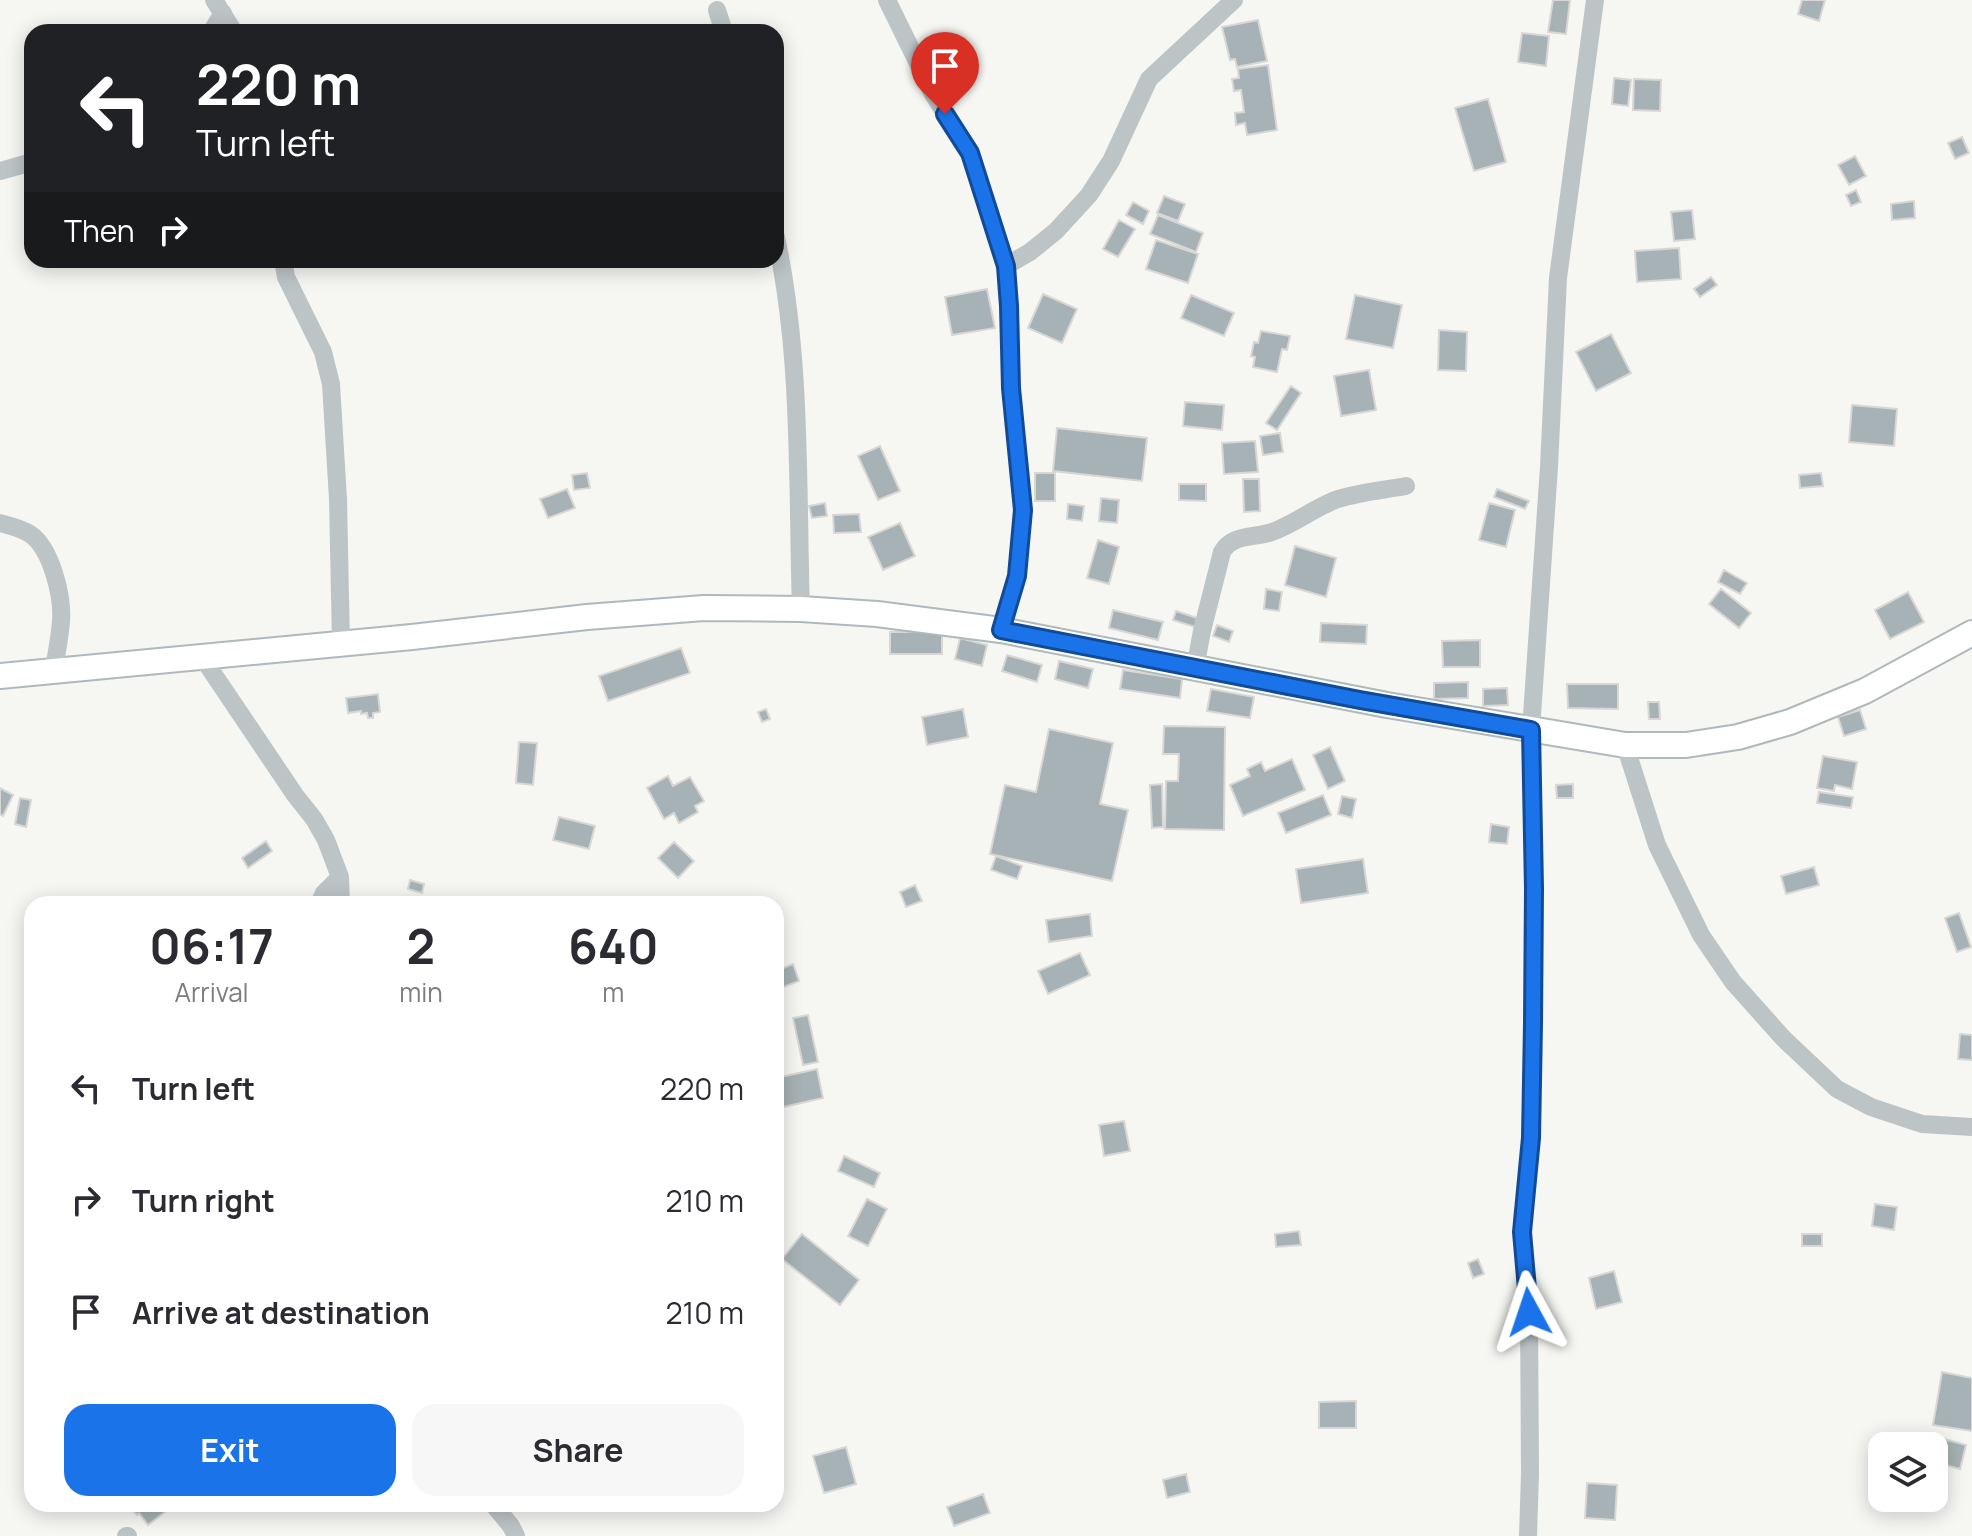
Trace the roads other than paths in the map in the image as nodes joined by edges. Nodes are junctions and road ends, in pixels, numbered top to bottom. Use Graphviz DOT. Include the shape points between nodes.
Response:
graph roads {
  1 [pos="887,0"];
  2 [pos="1234,0"];
  3 [pos="1595,0"];
  4 [pos="218,7"];
  5 [pos="717,10"];
  6 [pos="229,24"];
  7 [pos="721,24"];
  8 [pos="24,164"];
  9 [pos="0,171"];
  10 [pos="1006,266"];
  11 [pos="284,268"];
  12 [pos="782,268"];
  13 [pos="1406,486"];
  14 [pos="0,523"];
  15 [pos="801,609"];
  16 [pos="1001,630"];
  17 [pos="1972,633"];
  18 [pos="341,644"];
  19 [pos="202,657"];
  20 [pos="1195,668"];
  21 [pos="54,671"];
  22 [pos="0,676"];
  23 [pos="1531,730"];
  24 [pos="1625,745"];
  25 [pos="340,877"];
  26 [pos="323,896"];
  27 [pos="341,896"];
  28 [pos="1972,1127"];
  29 [pos="500,1512"];
  30 [pos="516,1536"];
  31 [pos="1528,1536"];
  1 -- 10 [label="street" via="933,94 970,153"];
  2 -- 10 [label="street" via="1149,79 1089,195 1056,231"];
  3 -- 23 [label="street" via="1558,278"];
  4 -- 6 [label="street"];
  5 -- 7 [label="street"];
  8 -- 9 [label="street"];
  10 -- 16 [label="street" via="1023,510 1017,576"];
  11 -- 18 [label="street" via="323,352 331,384"];
  12 -- 15 [label="street" via="795,390"];
  13 -- 20 [label="street" via="1339,499 1274,532 1227,544"];
  14 -- 21 [label="street" via="32,534 55,573 61,617"];
  15 -- 16 [label="main road"];
  15 -- 18 [label="main road" via="704,608"];
  16 -- 20 [label="main road"];
  17 -- 24 [label="main road" via="1865,691 1790,722 1686,745"];
  18 -- 19 [label="main road"];
  19 -- 21 [label="main road"];
  19 -- 25 [label="street" via="314,819"];
  20 -- 23 [label="main road"];
  21 -- 22 [label="main road"];
  23 -- 24 [label="main road"];
  23 -- 31 [label="street" via="1533,1038 1522,1232 1529,1312"];
  24 -- 28 [label="street" via="1657,845 1701,935 1763,1016 1837,1089 1922,1124"];
  25 -- 26 [label="street"];
  25 -- 27 [label="street"];
  29 -- 30 [label="street"];
}
